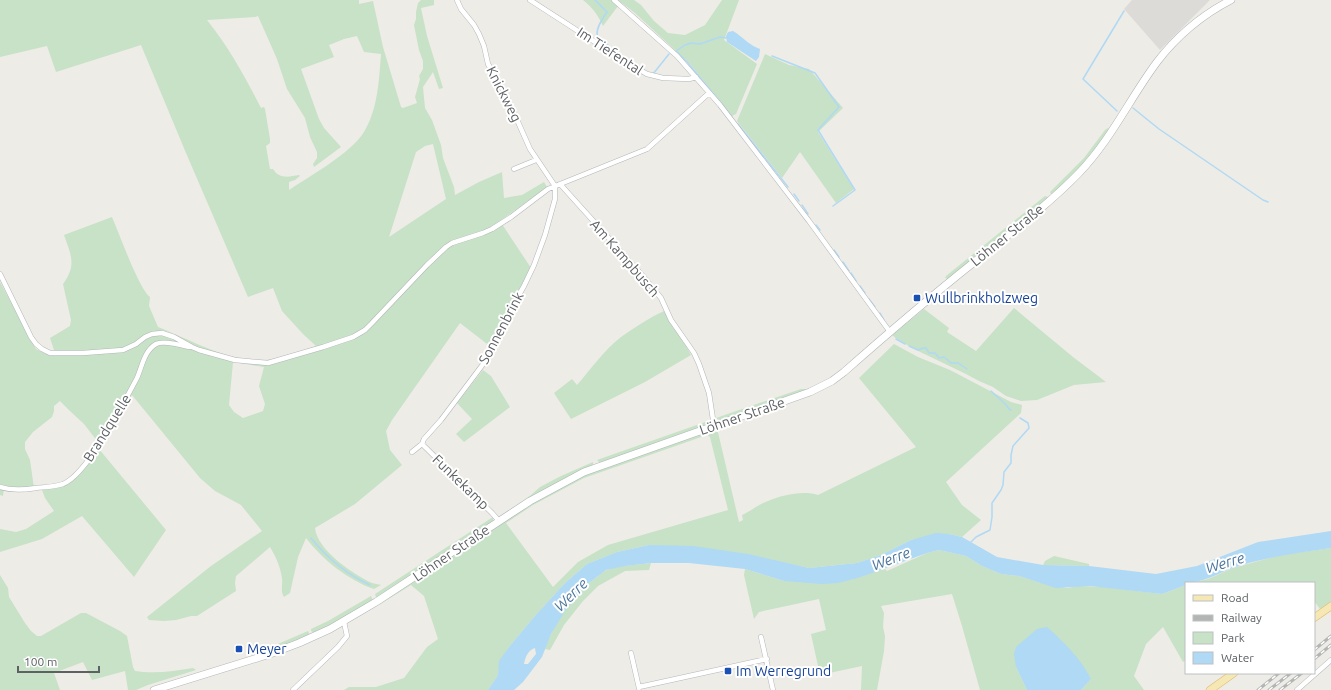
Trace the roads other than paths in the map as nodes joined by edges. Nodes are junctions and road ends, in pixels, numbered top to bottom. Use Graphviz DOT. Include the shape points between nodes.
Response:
graph roads {
  1 [pos="457,0"];
  2 [pos="530,0"];
  3 [pos="614,0"];
  4 [pos="1231,0"];
  5 [pos="696,77"];
  6 [pos="709,93"];
  7 [pos="536,160"];
  8 [pos="514,169"];
  9 [pos="558,185"];
  10 [pos="0,274"];
  11 [pos="890,332"];
  12 [pos="192,347"];
  13 [pos="714,426"];
  14 [pos="422,444"];
  15 [pos="412,452"];
  16 [pos="0,487"];
  17 [pos="499,520"];
  18 [pos="1331,606"];
  19 [pos="1315,617"];
  20 [pos="344,622"];
  21 [pos="761,637"];
  22 [pos="631,653"];
  23 [pos="766,659"];
  24 [pos="1331,660"];
  25 [pos="1233,674"];
  26 [pos="639,689"];
  27 [pos="154,690"];
  28 [pos="294,690"];
  29 [pos="773,690"];
  30 [pos="1210,690"];
  31 [pos="1297,690"];
  1 -- 7 [label="street, Knickweg" via="479,34 488,64 506,95 525,141"];
  2 -- 5 [label="street, Im Tiefental" via="647,74 663,78"];
  3 -- 5 [label="street" via="677,56"];
  4 -- 11 [label="main road, Löhner Straße" via="1206,14 1171,46 1149,74 1103,144 1069,183"];
  5 -- 6 [label="street"];
  6 -- 9 [label="street" via="647,149"];
  6 -- 11 [label="street" via="809,221"];
  7 -- 8 [label="street"];
  7 -- 9 [label="street, Knickweg"];
  9 -- 12 [label="street" via="548,189 492,229 446,247 365,330 353,337 268,364 235,360"];
  9 -- 13 [label="street, Am Kampbusch" via="642,275 660,298 699,364 709,393"];
  9 -- 14 [label="street, Sonnenbrink" via="534,265 506,317 490,355"];
  10 -- 12 [label="street" via="31,337 36,344 50,353 123,350 145,337 162,333"];
  11 -- 13 [label="main road, Löhner Straße" via="825,385"];
  12 -- 16 [label="street, Brandquelle" via="156,343 147,353 109,429 77,474 64,483 50,487 21,490"];
  13 -- 17 [label="main road, Löhner Straße" via="584,472 548,490"];
  14 -- 15 [label="street, Sonnenbrink"];
  14 -- 17 [label="street, Funkekamp"];
  17 -- 20 [label="main road, Löhner Straße"];
  18 -- 19 [label="main road"];
  20 -- 27 [label="main road, Löhner Straße" via="282,650"];
  20 -- 28 [label="street" via="346,636 338,647"];
  21 -- 23 [label="street"];
  22 -- 26 [label="street"];
  23 -- 26 [label="street"];
  23 -- 29 [label="street"];
  24 -- 31 [label="street"];
  25 -- 30 [label="main road"];
}
